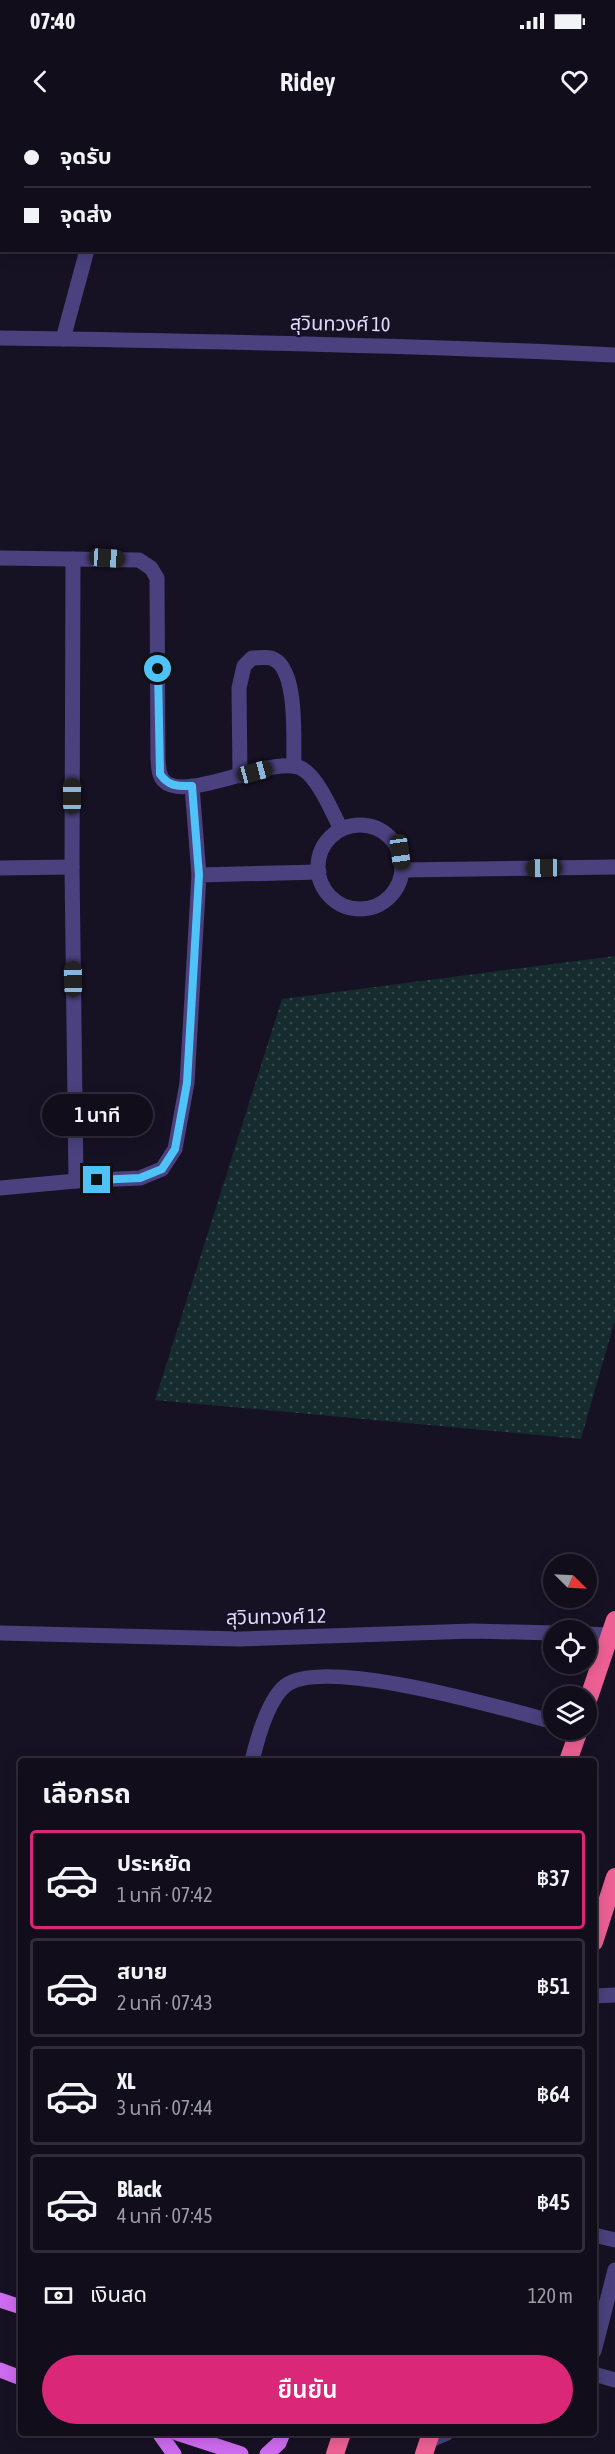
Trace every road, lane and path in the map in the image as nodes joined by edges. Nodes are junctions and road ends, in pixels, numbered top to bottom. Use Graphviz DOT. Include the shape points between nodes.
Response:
graph roads {
  1 [pos="86,252"];
  2 [pos="0,338"];
  3 [pos="63,339"];
  4 [pos="615,355"];
  5 [pos="0,558"];
  6 [pos="73,559"];
  7 [pos="294,765"];
  8 [pos="240,776"];
  9 [pos="192,786"];
  10 [pos="341,829"];
  11 [pos="72,867"];
  12 [pos="615,867"];
  13 [pos="0,868"];
  14 [pos="403,870"];
  15 [pos="318,872"];
  16 [pos="199,875"];
  17 [pos="76,1181"];
  18 [pos="0,1188"];
  19 [pos="613,1628"];
  20 [pos="597,1632"];
  21 [pos="0,1633"];
  22 [pos="543,1633"];
  23 [pos="593,1686"];
  24 [pos="543,1719"];
  25 [pos="575,1740"];
  26 [pos="253,1758"];
  27 [pos="569,1758"];
  28 [pos="615,1877"];
  29 [pos="597,1933"];
  30 [pos="615,1995"];
  31 [pos="597,1996"];
  32 [pos="597,2236"];
  33 [pos="615,2240"];
  34 [pos="615,2270"];
  35 [pos="0,2300"];
  36 [pos="18,2306"];
  37 [pos="597,2339"];
  38 [pos="0,2370"];
  39 [pos="597,2375"];
  40 [pos="18,2377"];
  41 [pos="615,2380"];
  42 [pos="161,2436"];
  43 [pos="186,2436"];
  44 [pos="282,2436"];
  45 [pos="341,2436"];
  46 [pos="441,2436"];
  47 [pos="428,2443"];
  48 [pos="174,2454"];
  49 [pos="241,2454"];
  50 [pos="267,2454"];
  51 [pos="335,2454"];
  1 -- 3 [label="street"];
  2 -- 3 [label="street, สุวินทวงศ์ 10"];
  3 -- 4 [label="street, สุวินทวงศ์ 10" via="417,345"];
  5 -- 6 [label="street"];
  6 -- 9 [label="street" via="139,560 157,578 160,774 174,786"];
  6 -- 11 [label="street"];
  7 -- 8 [label="street"];
  7 -- 8 [label="street" via="288,676 282,665 271,658 252,658 244,666 239,688"];
  7 -- 10 [label="street" via="312,778"];
  8 -- 9 [label="street"];
  9 -- 16 [label="street"];
  10 -- 14 [label="street" via="358,824 375,827 391,837 400,852"];
  10 -- 15 [label="street" via="321,849"];
  11 -- 13 [label="street"];
  11 -- 17 [label="street"];
  12 -- 14 [label="street"];
  14 -- 15 [label="street" via="395,891 378,906 357,910 336,902 321,885"];
  15 -- 16 [label="street"];
  16 -- 17 [label="street" via="187,1083 175,1149 162,1169 140,1178"];
  17 -- 18 [label="street"];
  19 -- 20 [label="street"];
  19 -- 23 [label="highway"];
  21 -- 22 [label="street, สุวินทวงศ์ 12" via="240,1639 473,1631"];
  24 -- 26 [label="street" via="456,1695 375,1680 316,1676 286,1686 270,1707"];
  25 -- 27 [label="highway"];
  28 -- 29 [label="highway"];
  30 -- 31 [label="street"];
  32 -- 33 [label="street"];
  34 -- 37 [label="street"];
  35 -- 36 [label="main road"];
  38 -- 40 [label="main road"];
  39 -- 41 [label="street"];
  42 -- 48 [label="main road"];
  43 -- 49 [label="main road"];
  44 -- 50 [label="main road"];
  45 -- 51 [label="highway"];
  46 -- 47 [label="street"];
}
